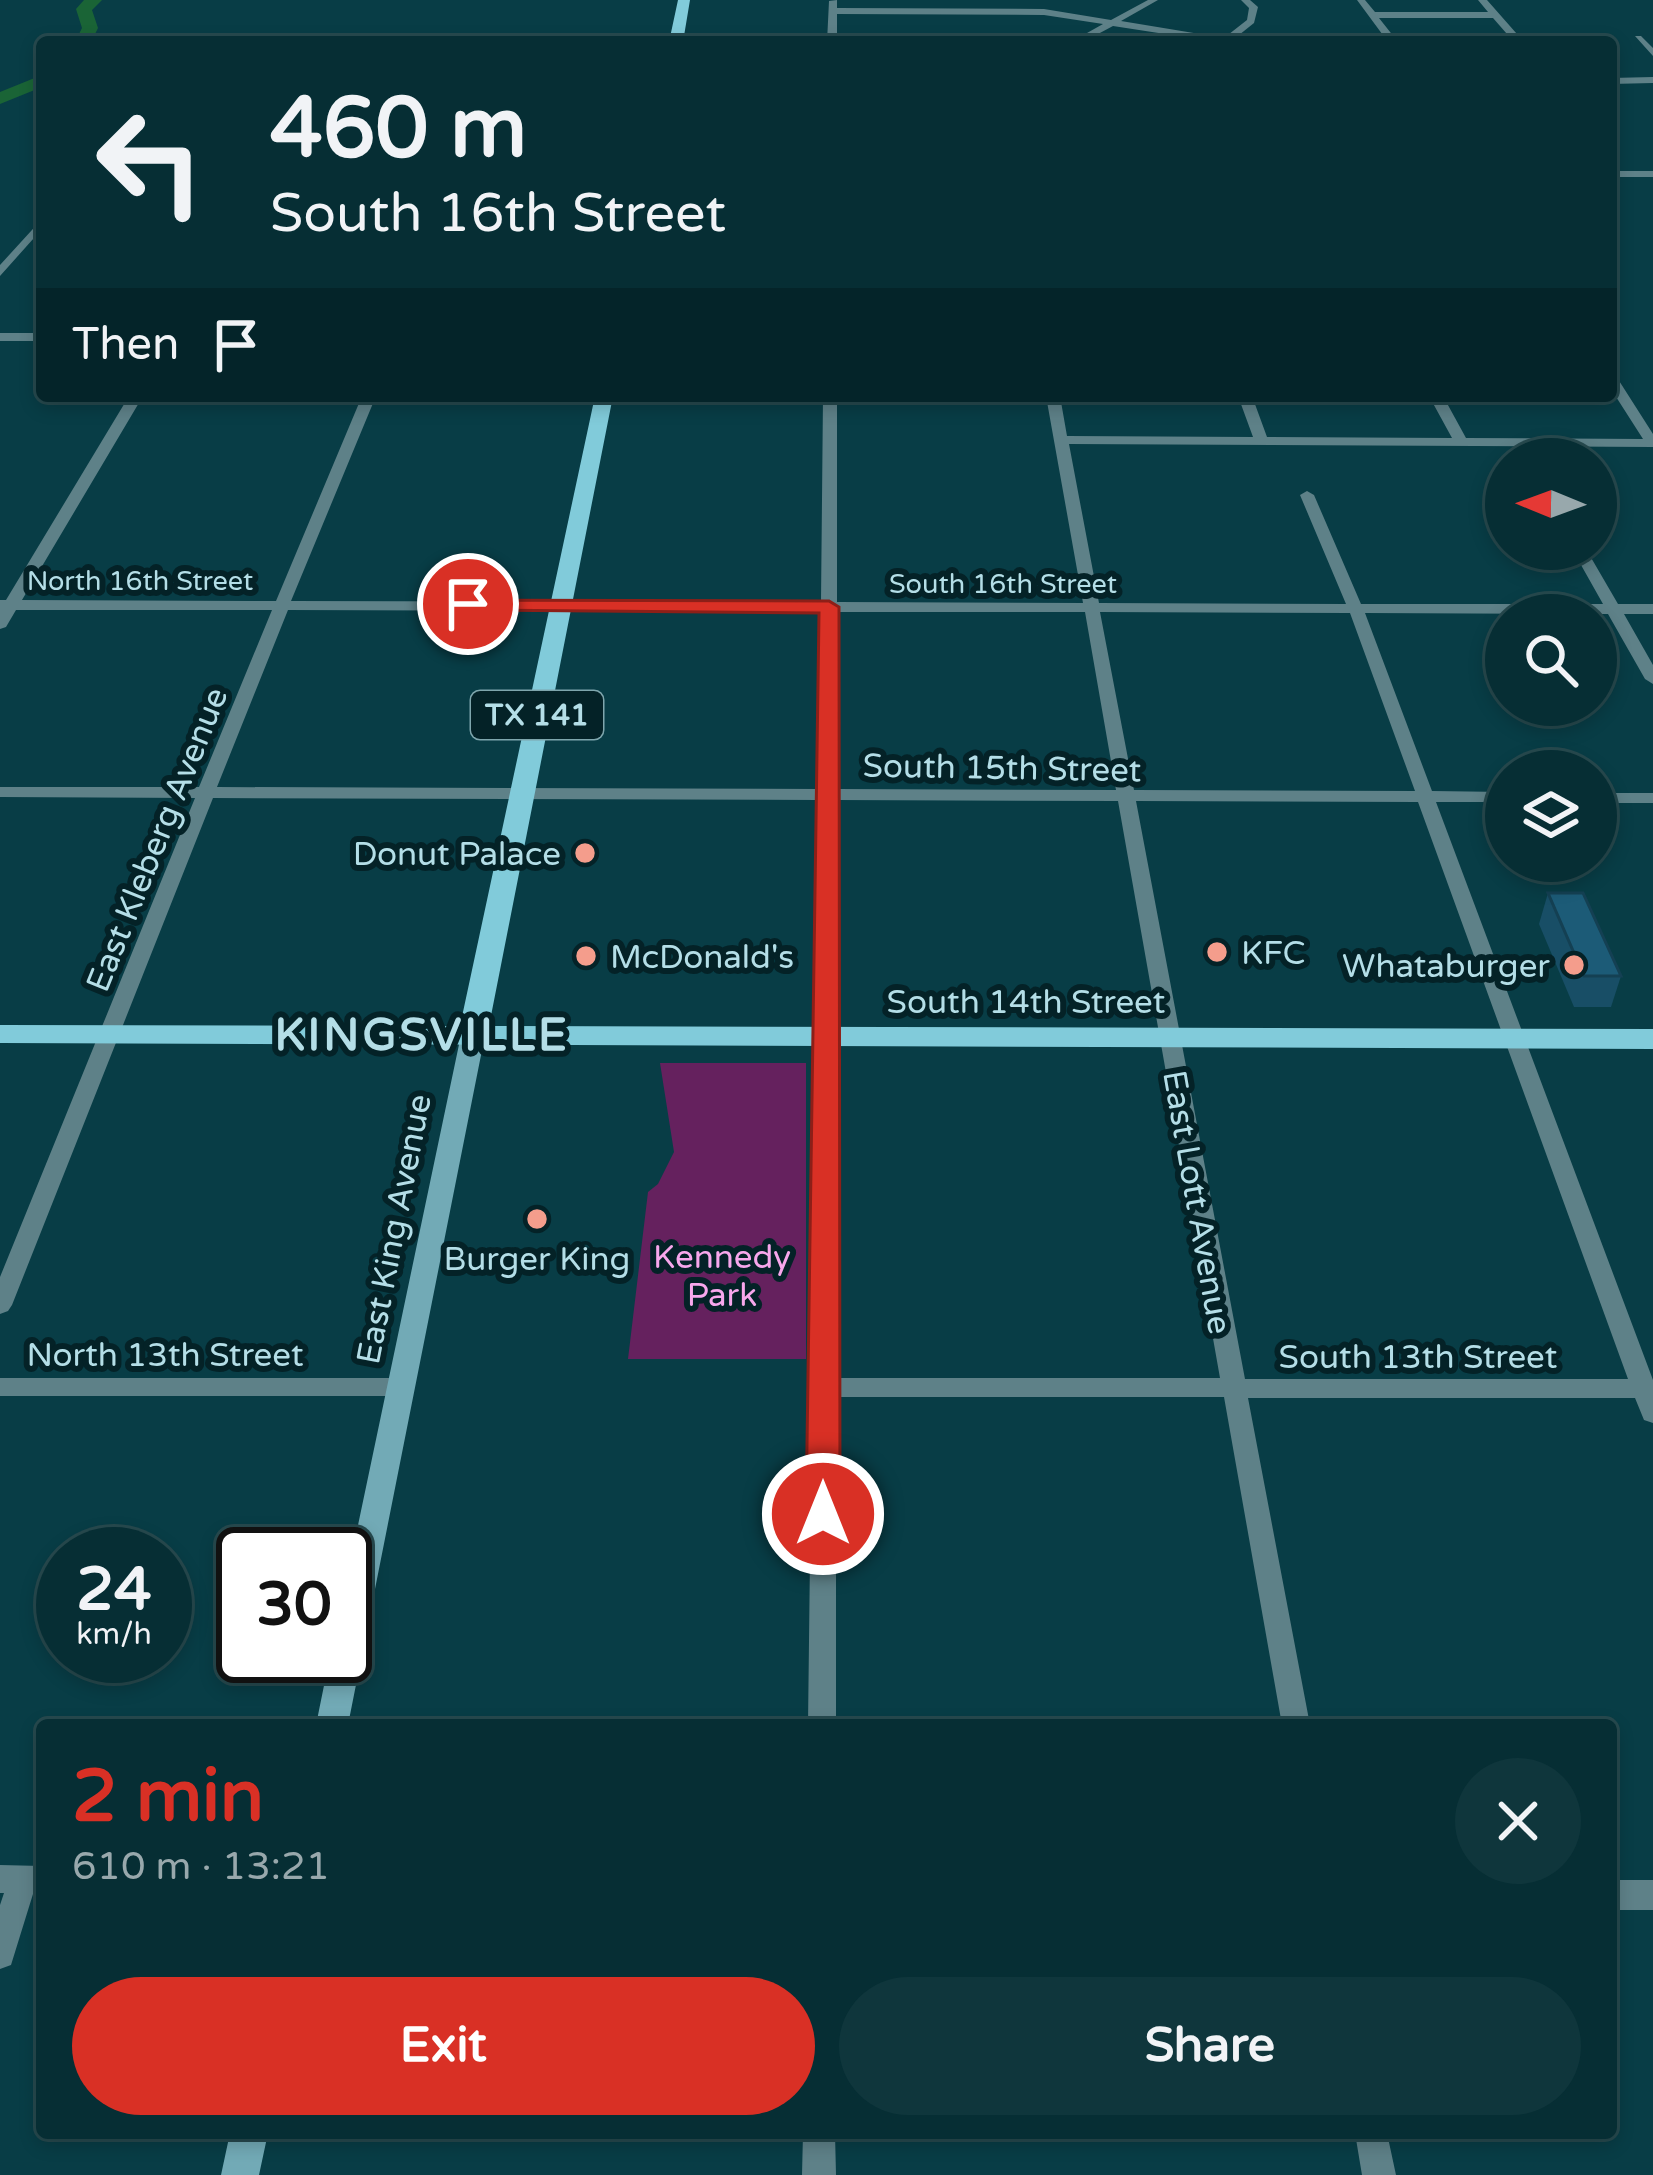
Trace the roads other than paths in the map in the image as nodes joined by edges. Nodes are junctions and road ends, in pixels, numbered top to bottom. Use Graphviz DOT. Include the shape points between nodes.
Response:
graph roads {
  1 [pos="684,0"];
  2 [pos="1154,0"];
  3 [pos="1245,0"];
  4 [pos="1360,0"];
  5 [pos="1482,0"];
  6 [pos="833,5"];
  7 [pos="1370,15"];
  8 [pos="1495,15"];
  9 [pos="1116,21"];
  10 [pos="677,36"];
  11 [pos="832,36"];
  12 [pos="1087,36"];
  13 [pos="1202,36"];
  14 [pos="1236,36"];
  15 [pos="1388,36"];
  16 [pos="1514,36"];
  17 [pos="1638,38"];
  18 [pos="1653,53"];
  19 [pos="1617,80"];
  20 [pos="1653,80"];
  21 [pos="1617,172"];
  22 [pos="1653,174"];
  23 [pos="36,229"];
  24 [pos="0,272"];
  25 [pos="0,337"];
  26 [pos="36,338"];
  27 [pos="1617,388"];
  28 [pos="132,402"];
  29 [pos="366,402"];
  30 [pos="603,402"];
  31 [pos="830,402"];
  32 [pos="1054,402"];
  33 [pos="1247,402"];
  34 [pos="1439,402"];
  35 [pos="1060,440"];
  36 [pos="1261,440"];
  37 [pos="1460,440"];
  38 [pos="1653,443"];
  39 [pos="1307,495"];
  40 [pos="562,604"];
  41 [pos="6,605"];
  42 [pos="280,605"];
  43 [pos="829,607"];
  44 [pos="1090,609"];
  45 [pos="1356,609"];
  46 [pos="1485,609"];
  47 [pos="1617,609"];
  48 [pos="1653,609"];
  49 [pos="1617,614"];
  50 [pos="0,624"];
  51 [pos="1653,679"];
  52 [pos="0,791"];
  53 [pos="520,793"];
  54 [pos="208,794"];
  55 [pos="828,796"];
  56 [pos="1425,797"];
  57 [pos="1485,797"];
  58 [pos="1617,798"];
  59 [pos="1653,798"];
  60 [pos="1126,799"];
  61 [pos="0,1034"];
  62 [pos="110,1035"];
  63 [pos="472,1035"];
  64 [pos="826,1036"];
  65 [pos="1168,1037"];
  66 [pos="1515,1039"];
  67 [pos="1653,1039"];
  68 [pos="0,1304"];
  69 [pos="0,1387"];
  70 [pos="401,1387"];
  71 [pos="824,1387"];
  72 [pos="1232,1388"];
  73 [pos="1650,1397"];
  74 [pos="333,1719"];
  75 [pos="822,1719"];
  76 [pos="1295,1719"];
  77 [pos="22,1879"];
  78 [pos="1617,1895"];
  79 [pos="1653,1895"];
  80 [pos="0,1954"];
  81 [pos="248,2139"];
  82 [pos="819,2139"];
  83 [pos="1372,2139"];
  84 [pos="240,2175"];
  85 [pos="819,2175"];
  86 [pos="1379,2175"];
  1 -- 10 [label="main road"];
  2 -- 9 [label="street"];
  3 -- 14 [label="street" via="1254,8 1251,21"];
  4 -- 7 [label="street"];
  5 -- 8 [label="street"];
  6 -- 9 [label="street"];
  6 -- 11 [label="street"];
  7 -- 8 [label="street"];
  7 -- 15 [label="street"];
  8 -- 16 [label="street"];
  9 -- 12 [label="street"];
  9 -- 13 [label="street"];
  17 -- 18 [label="street"];
  19 -- 20 [label="street"];
  21 -- 22 [label="street"];
  23 -- 24 [label="street"];
  25 -- 26 [label="street"];
  27 -- 38 [label="street"];
  28 -- 41 [label="street"];
  29 -- 42 [label="street, East Kleberg Avenue"];
  30 -- 40 [label="main road, East King Avenue / TX 141"];
  31 -- 43 [label="street"];
  32 -- 35 [label="street, East Lott Avenue"];
  33 -- 36 [label="street"];
  34 -- 37 [label="street"];
  35 -- 36 [label="street"];
  35 -- 44 [label="street, East Lott Avenue"];
  36 -- 37 [label="street"];
  37 -- 38 [label="street"];
  39 -- 45 [label="street"];
  40 -- 42 [label="street, South 16th Street"];
  40 -- 43 [label="street, South 16th Street"];
  40 -- 53 [label="main road, East King Avenue / TX 141"];
  41 -- 42 [label="street, North 16th Street"];
  41 -- 50 [label="street"];
  42 -- 54 [label="street, East Kleberg Avenue"];
  43 -- 44 [label="street, South 16th Street"];
  43 -- 55 [label="street"];
  44 -- 45 [label="street, South 16th Street"];
  44 -- 60 [label="street, East Lott Avenue"];
  45 -- 46 [label="street, South 16th Street"];
  45 -- 56 [label="street"];
  47 -- 48 [label="street, South 16th Street"];
  49 -- 51 [label="street"];
  52 -- 54 [label="street, South 15th Street"];
  53 -- 54 [label="street, South 15th Street"];
  53 -- 55 [label="street, South 15th Street"];
  53 -- 63 [label="main road, East King Avenue / TX 141"];
  54 -- 62 [label="street, East Kleberg Avenue"];
  55 -- 60 [label="street, South 15th Street"];
  55 -- 64 [label="street"];
  56 -- 57 [label="street, South 15th Street"];
  56 -- 60 [label="street, South 15th Street"];
  56 -- 66 [label="street"];
  58 -- 59 [label="street"];
  60 -- 65 [label="street, East Lott Avenue"];
  61 -- 62 [label="main road, South 14th Street"];
  62 -- 63 [label="main road, South 14th Street"];
  62 -- 68 [label="street, East Kleberg Avenue"];
  63 -- 64 [label="main road, South 14th Street"];
  63 -- 70 [label="main road, East King Avenue / TX 141"];
  64 -- 65 [label="main road, South 14th Street"];
  64 -- 71 [label="street"];
  65 -- 66 [label="main road, South 14th Street"];
  65 -- 72 [label="street, East Lott Avenue"];
  66 -- 67 [label="main road, South 14th Street"];
  66 -- 73 [label="street"];
  69 -- 70 [label="street, North 13th Street"];
  70 -- 74 [label="main road, East King Avenue / TX 141"];
  71 -- 72 [label="street, South 13th Street"];
  71 -- 75 [label="street"];
  72 -- 73 [label="street, South 13th Street"];
  72 -- 76 [label="street, East Lott Avenue"];
  77 -- 80 [label="street"];
  78 -- 79 [label="street"];
  81 -- 84 [label="main road"];
  82 -- 85 [label="street"];
  83 -- 86 [label="street"];
}
